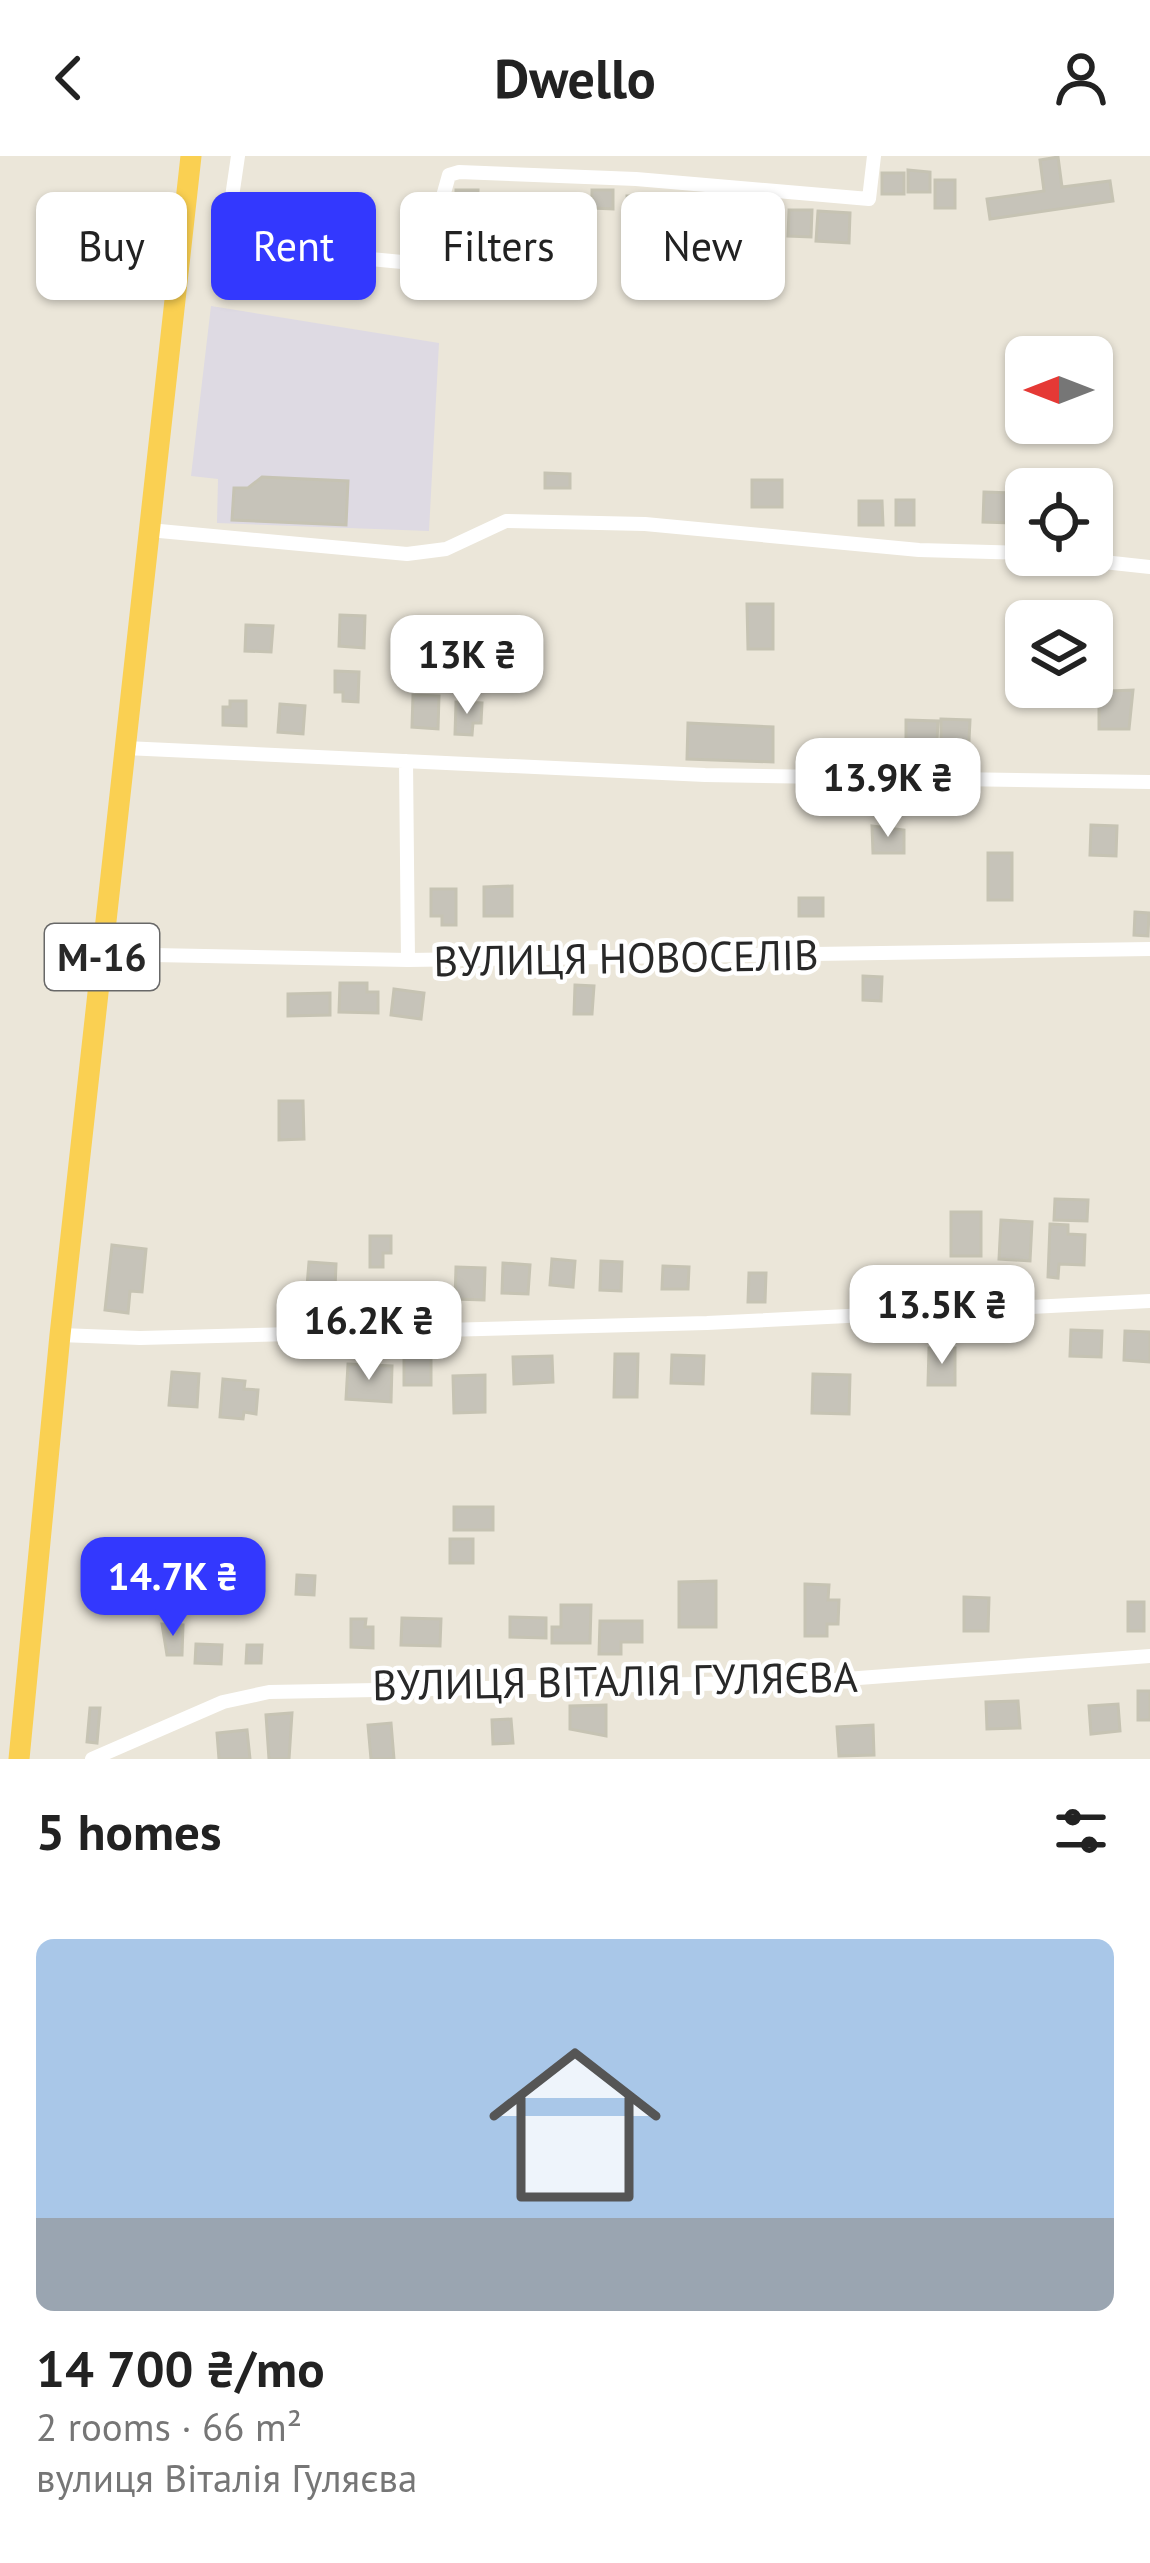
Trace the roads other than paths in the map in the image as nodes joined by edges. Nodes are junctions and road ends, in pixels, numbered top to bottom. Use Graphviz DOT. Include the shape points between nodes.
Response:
graph roads {
  1 [pos="191,156"];
  2 [pos="238,156"];
  3 [pos="874,156"];
  4 [pos="148,530"];
  5 [pos="1005,552"];
  6 [pos="1113,564"];
  7 [pos="1150,568"];
  8 [pos="125,748"];
  9 [pos="406,761"];
  10 [pos="1150,782"];
  11 [pos="1150,950"];
  12 [pos="102,954"];
  13 [pos="408,960"];
  14 [pos="1150,1300"];
  15 [pos="60,1335"];
  16 [pos="1150,1656"];
  17 [pos="19,1759"];
  18 [pos="92,1759"];
  1 -- 4 [label="highway, М-16"];
  2 -- 3 [label="street" via="227,231 234,246 402,262 431,239 449,175 636,179 869,199"];
  4 -- 5 [label="street" via="407,554 446,548 506,521 645,524"];
  4 -- 8 [label="highway, М-16"];
  6 -- 7 [label="street"];
  8 -- 9 [label="street"];
  8 -- 12 [label="highway, М-16"];
  9 -- 10 [label="street"];
  9 -- 13 [label="street"];
  11 -- 13 [label="street, ВУЛИЦЯ НОВОСЕЛІВ"];
  12 -- 13 [label="street, ВУЛИЦЯ НОВОСЕЛІВ"];
  12 -- 15 [label="highway, М-16"];
  14 -- 15 [label="street" via="707,1324"];
  15 -- 17 [label="highway, М-16"];
  16 -- 18 [label="street, ВУЛИЦЯ ВІТАЛІЯ ГУЛЯЄВА" via="806,1682 269,1692 223,1702"];
}
